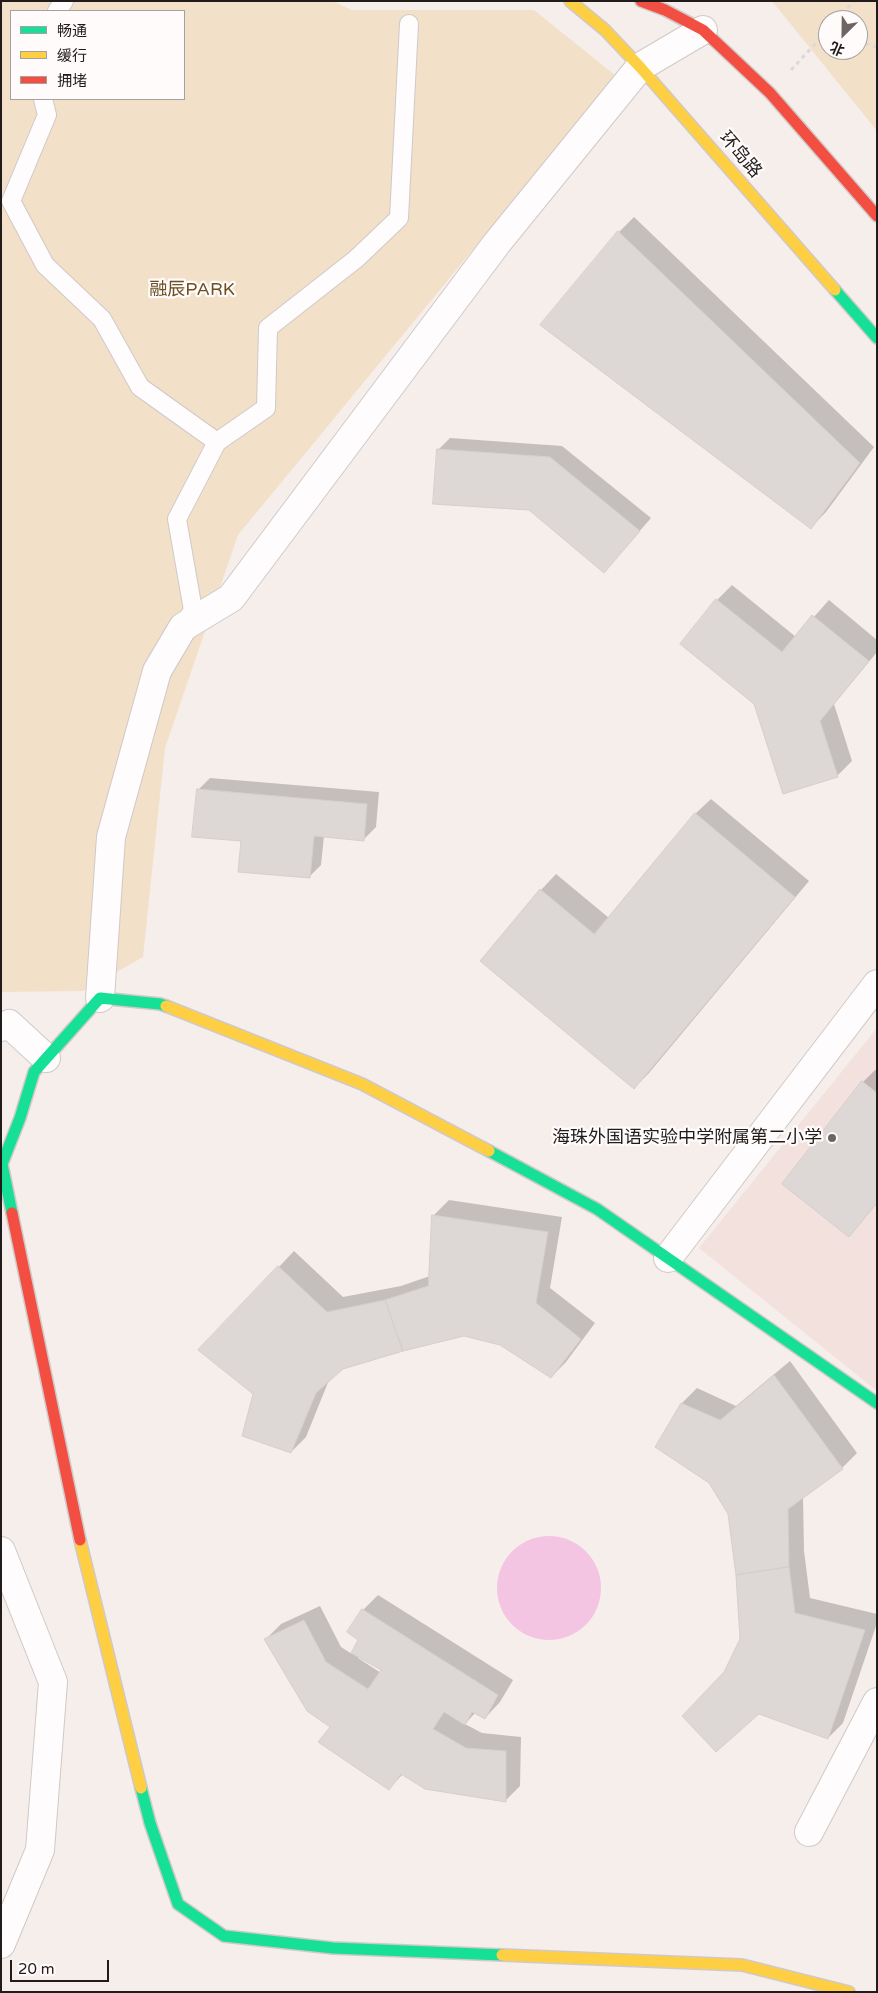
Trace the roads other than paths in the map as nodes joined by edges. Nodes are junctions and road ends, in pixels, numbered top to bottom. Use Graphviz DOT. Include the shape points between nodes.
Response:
graph roads {
  1 [pos="570,1"];
  2 [pos="641,1"];
  3 [pos="409,24"];
  4 [pos="703,30"];
  5 [pos="640,67"];
  6 [pos="43,100"];
  7 [pos="877,216"];
  8 [pos="877,338"];
  9 [pos="216,442"];
  10 [pos="183,626"];
  11 [pos="877,984"];
  12 [pos="100,998"];
  13 [pos="1,1027"];
  14 [pos="46,1058"];
  15 [pos="4,1184"];
  16 [pos="668,1258"];
  17 [pos="877,1403"];
  18 [pos="1,1551"];
  19 [pos="877,1702"];
  20 [pos="809,1832"];
  21 [pos="1,1944"];
  22 [pos="849,1992"];
  1 -- 5 [label="street, 环岛路" via="605,30"];
  2 -- 4 [label="street"];
  3 -- 9 [label="lane" via="399,218 356,259 268,328 266,408"];
  4 -- 5 [label="street"];
  4 -- 7 [label="street" via="770,93"];
  5 -- 8 [label="street, 环岛路"];
  5 -- 10 [label="street" via="497,243 231,598"];
  6 -- 9 [label="lane" via="47,115 11,201 45,265 102,319 140,387"];
  9 -- 10 [label="lane" via="177,519 192,610"];
  10 -- 12 [label="street" via="157,671 111,837"];
  11 -- 16 [label="street"];
  12 -- 14 [label="street"];
  12 -- 16 [label="street" via="160,1004 362,1084 597,1209"];
  13 -- 14 [label="street" via="9,1024"];
  14 -- 15 [label="street" via="34,1072 2,1164"];
  15 -- 22 [label="street" via="76,1525 150,1823 178,1904 224,1936 333,1948 742,1965"];
  16 -- 17 [label="street"];
  18 -- 21 [label="street" via="53,1682 40,1850"];
  19 -- 20 [label="street"];
}
